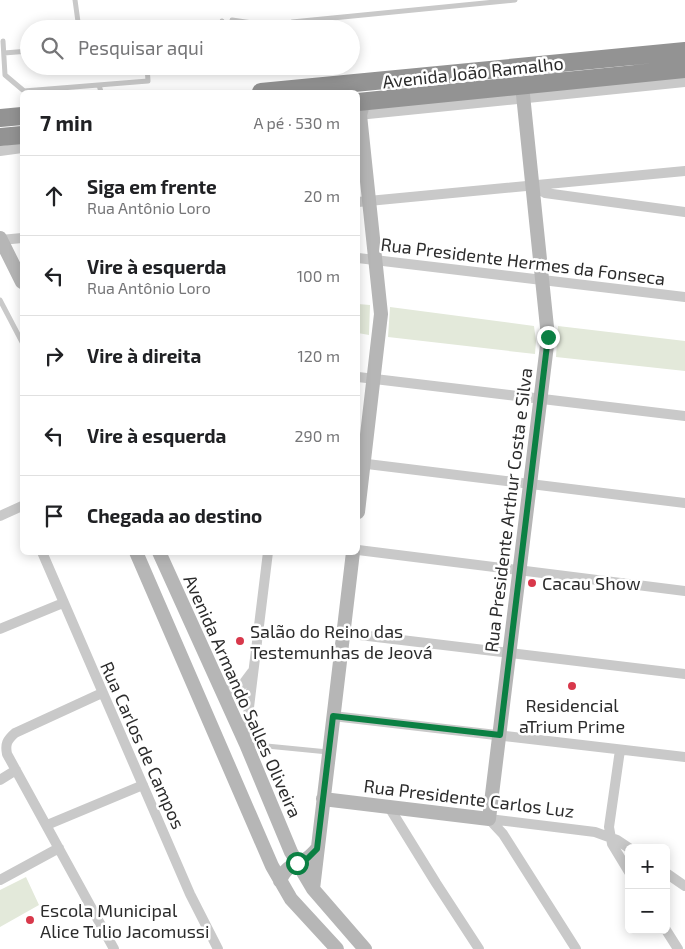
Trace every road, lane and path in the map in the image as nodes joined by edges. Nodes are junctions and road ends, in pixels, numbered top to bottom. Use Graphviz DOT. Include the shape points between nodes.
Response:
graph roads {
  1 [pos="75,0"];
  2 [pos="515,0"];
  3 [pos="78,20"];
  4 [pos="312,20"];
  5 [pos="2,41"];
  6 [pos="685,50"];
  7 [pos="20,52"];
  8 [pos="4,53"];
  9 [pos="512,67"];
  10 [pos="685,69"];
  11 [pos="461,74"];
  12 [pos="148,75"];
  13 [pos="685,82"];
  14 [pos="99,85"];
  15 [pos="88,86"];
  16 [pos="22,90"];
  17 [pos="45,90"];
  18 [pos="88,90"];
  19 [pos="100,90"];
  20 [pos="283,90"];
  21 [pos="523,92"];
  22 [pos="360,108"];
  23 [pos="20,116"];
  24 [pos="0,118"];
  25 [pos="20,135"];
  26 [pos="0,137"];
  27 [pos="20,148"];
  28 [pos="0,151"];
  29 [pos="685,171"];
  30 [pos="576,182"];
  31 [pos="532,186"];
  32 [pos="574,198"];
  33 [pos="364,201"];
  34 [pos="685,212"];
  35 [pos="20,238"];
  36 [pos="0,239"];
  37 [pos="360,258"];
  38 [pos="376,260"];
  39 [pos="20,278"];
  40 [pos="541,280"];
  41 [pos="685,297"];
  42 [pos="0,300"];
  43 [pos="20,338"];
  44 [pos="360,377"];
  45 [pos="374,379"];
  46 [pos="540,399"];
  47 [pos="685,416"];
  48 [pos="360,463"];
  49 [pos="530,484"];
  50 [pos="685,503"];
  51 [pos="20,507"];
  52 [pos="0,516"];
  53 [pos="360,550"];
  54 [pos="43,555"];
  55 [pos="137,555"];
  56 [pos="160,555"];
  57 [pos="268,555"];
  58 [pos="353,555"];
  59 [pos="520,570"];
  60 [pos="685,591"];
  61 [pos="63,603"];
  62 [pos="0,629"];
  63 [pos="343,633"];
  64 [pos="510,653"];
  65 [pos="253,672"];
  66 [pos="685,674"];
  67 [pos="222,691"];
  68 [pos="102,693"];
  69 [pos="333,716"];
  70 [pos="500,735"];
  71 [pos="246,742"];
  72 [pos="620,750"];
  73 [pos="328,752"];
  74 [pos="685,757"];
  75 [pos="16,770"];
  76 [pos="0,780"];
  77 [pos="143,785"];
  78 [pos="323,799"];
  79 [pos="389,807"];
  80 [pos="489,819"];
  81 [pos="47,825"];
  82 [pos="610,838"];
  83 [pos="625,846"];
  84 [pos="59,848"];
  85 [pos="317,849"];
  86 [pos="297,863"];
  87 [pos="625,866"];
  88 [pos="670,876"];
  89 [pos="0,880"];
  90 [pos="280,881"];
  91 [pos="685,886"];
  92 [pos="313,889"];
  93 [pos="291,899"];
  94 [pos="669,934"];
  95 [pos="114,949"];
  96 [pos="218,949"];
  97 [pos="337,949"];
  98 [pos="365,949"];
  99 [pos="479,949"];
  100 [pos="576,949"];
  101 [pos="678,949"];
  1 -- 3 [label="lane"];
  2 -- 4 [label="lane"];
  5 -- 8 [label="lane"];
  6 -- 9 [label="highway, Avenida João Ramalho"];
  7 -- 8 [label="lane"];
  8 -- 16 [label="lane" via="6,75"];
  9 -- 11 [label="highway, Avenida João Ramalho"];
  9 -- 21 [label="highway" via="519,75"];
  10 -- 21 [label="highway, Avenida João Ramalho"];
  11 -- 20 [label="highway, Avenida João Ramalho"];
  11 -- 22 [label="highway" via="379,89 372,92"];
  12 -- 14 [label="lane" via="148,81"];
  13 -- 21 [label="street"];
  14 -- 15 [label="lane"];
  14 -- 19 [label="lane"];
  15 -- 17 [label="lane"];
  15 -- 18 [label="lane"];
  21 -- 22 [label="highway, Avenida João Ramalho"];
  21 -- 31 [label="street, Rua Presidente Arthur Costa e Silva"];
  22 -- 33 [label="street"];
  23 -- 24 [label="highway"];
  25 -- 26 [label="highway"];
  27 -- 28 [label="street"];
  29 -- 30 [label="street"];
  30 -- 31 [label="street"];
  30 -- 32 [label="street"];
  31 -- 32 [label="street" via="545,193"];
  31 -- 33 [label="street"];
  31 -- 40 [label="street, Rua Presidente Arthur Costa e Silva"];
  32 -- 34 [label="street"];
  33 -- 38 [label="street"];
  35 -- 36 [label="street"];
  36 -- 39 [label="street"];
  37 -- 38 [label="street, Rua Presidente Hermes da Fonseca"];
  38 -- 40 [label="street, Rua Presidente Hermes da Fonseca"];
  38 -- 45 [label="street" via="381,314"];
  40 -- 41 [label="street, Rua Presidente Hermes da Fonseca"];
  40 -- 46 [label="street, Rua Presidente Arthur Costa e Silva" via="548,337"];
  42 -- 43 [label="lane"];
  44 -- 45 [label="street"];
  45 -- 46 [label="street"];
  45 -- 48 [label="street"];
  46 -- 47 [label="street"];
  46 -- 49 [label="street, Rua Presidente Arthur Costa e Silva"];
  48 -- 49 [label="street"];
  49 -- 50 [label="street"];
  49 -- 59 [label="street, Rua Presidente Arthur Costa e Silva"];
  51 -- 52 [label="street"];
  53 -- 59 [label="street"];
  54 -- 61 [label="street, Rua Carlos de Campos"];
  55 -- 90 [label="street"];
  56 -- 67 [label="street, Avenida Armando Salles Oliveira"];
  57 -- 65 [label="street"];
  58 -- 63 [label="street"];
  59 -- 60 [label="street"];
  59 -- 64 [label="street, Rua Presidente Arthur Costa e Silva"];
  61 -- 62 [label="street"];
  61 -- 68 [label="street, Rua Carlos de Campos"];
  63 -- 64 [label="street"];
  63 -- 69 [label="street"];
  64 -- 66 [label="street"];
  64 -- 70 [label="street, Rua Presidente Arthur Costa e Silva"];
  65 -- 67 [label="street" via="240,688"];
  65 -- 71 [label="street"];
  67 -- 71 [label="street, Avenida Armando Salles Oliveira"];
  68 -- 75 [label="street" via="15,733 6,743 6,748"];
  68 -- 77 [label="street, Rua Carlos de Campos"];
  69 -- 70 [label="street"];
  69 -- 73 [label="street"];
  70 -- 72 [label="street"];
  70 -- 80 [label="street, Rua Presidente Arthur Costa e Silva"];
  71 -- 73 [label="lane"];
  71 -- 86 [label="street, Avenida Armando Salles Oliveira"];
  72 -- 74 [label="street"];
  72 -- 82 [label="street"];
  73 -- 78 [label="street"];
  75 -- 76 [label="street"];
  75 -- 81 [label="street"];
  77 -- 81 [label="street"];
  77 -- 96 [label="street, Rua Carlos de Campos" via="190,894"];
  78 -- 79 [label="street, Rua Presidente Carlos Luz"];
  78 -- 85 [label="street"];
  79 -- 80 [label="street, Rua Presidente Carlos Luz"];
  79 -- 99 [label="street"];
  80 -- 82 [label="street, Rua Presidente Carlos Luz" via="595,832"];
  80 -- 100 [label="street" via="503,834"];
  81 -- 84 [label="street"];
  82 -- 83 [label="street, Rua Presidente Carlos Luz"];
  82 -- 87 [label="street"];
  84 -- 89 [label="street"];
  84 -- 95 [label="street"];
  85 -- 86 [label="street"];
  85 -- 92 [label="street"];
  86 -- 90 [label="street" via="285,870"];
  86 -- 92 [label="street, Avenida Armando Salles Oliveira"];
  88 -- 91 [label="street"];
  90 -- 93 [label="street"];
  92 -- 93 [label="street" via="300,899"];
  92 -- 98 [label="street, Avenida Armando Salles Oliveira"];
  93 -- 97 [label="street"];
  94 -- 101 [label="street"];
}
